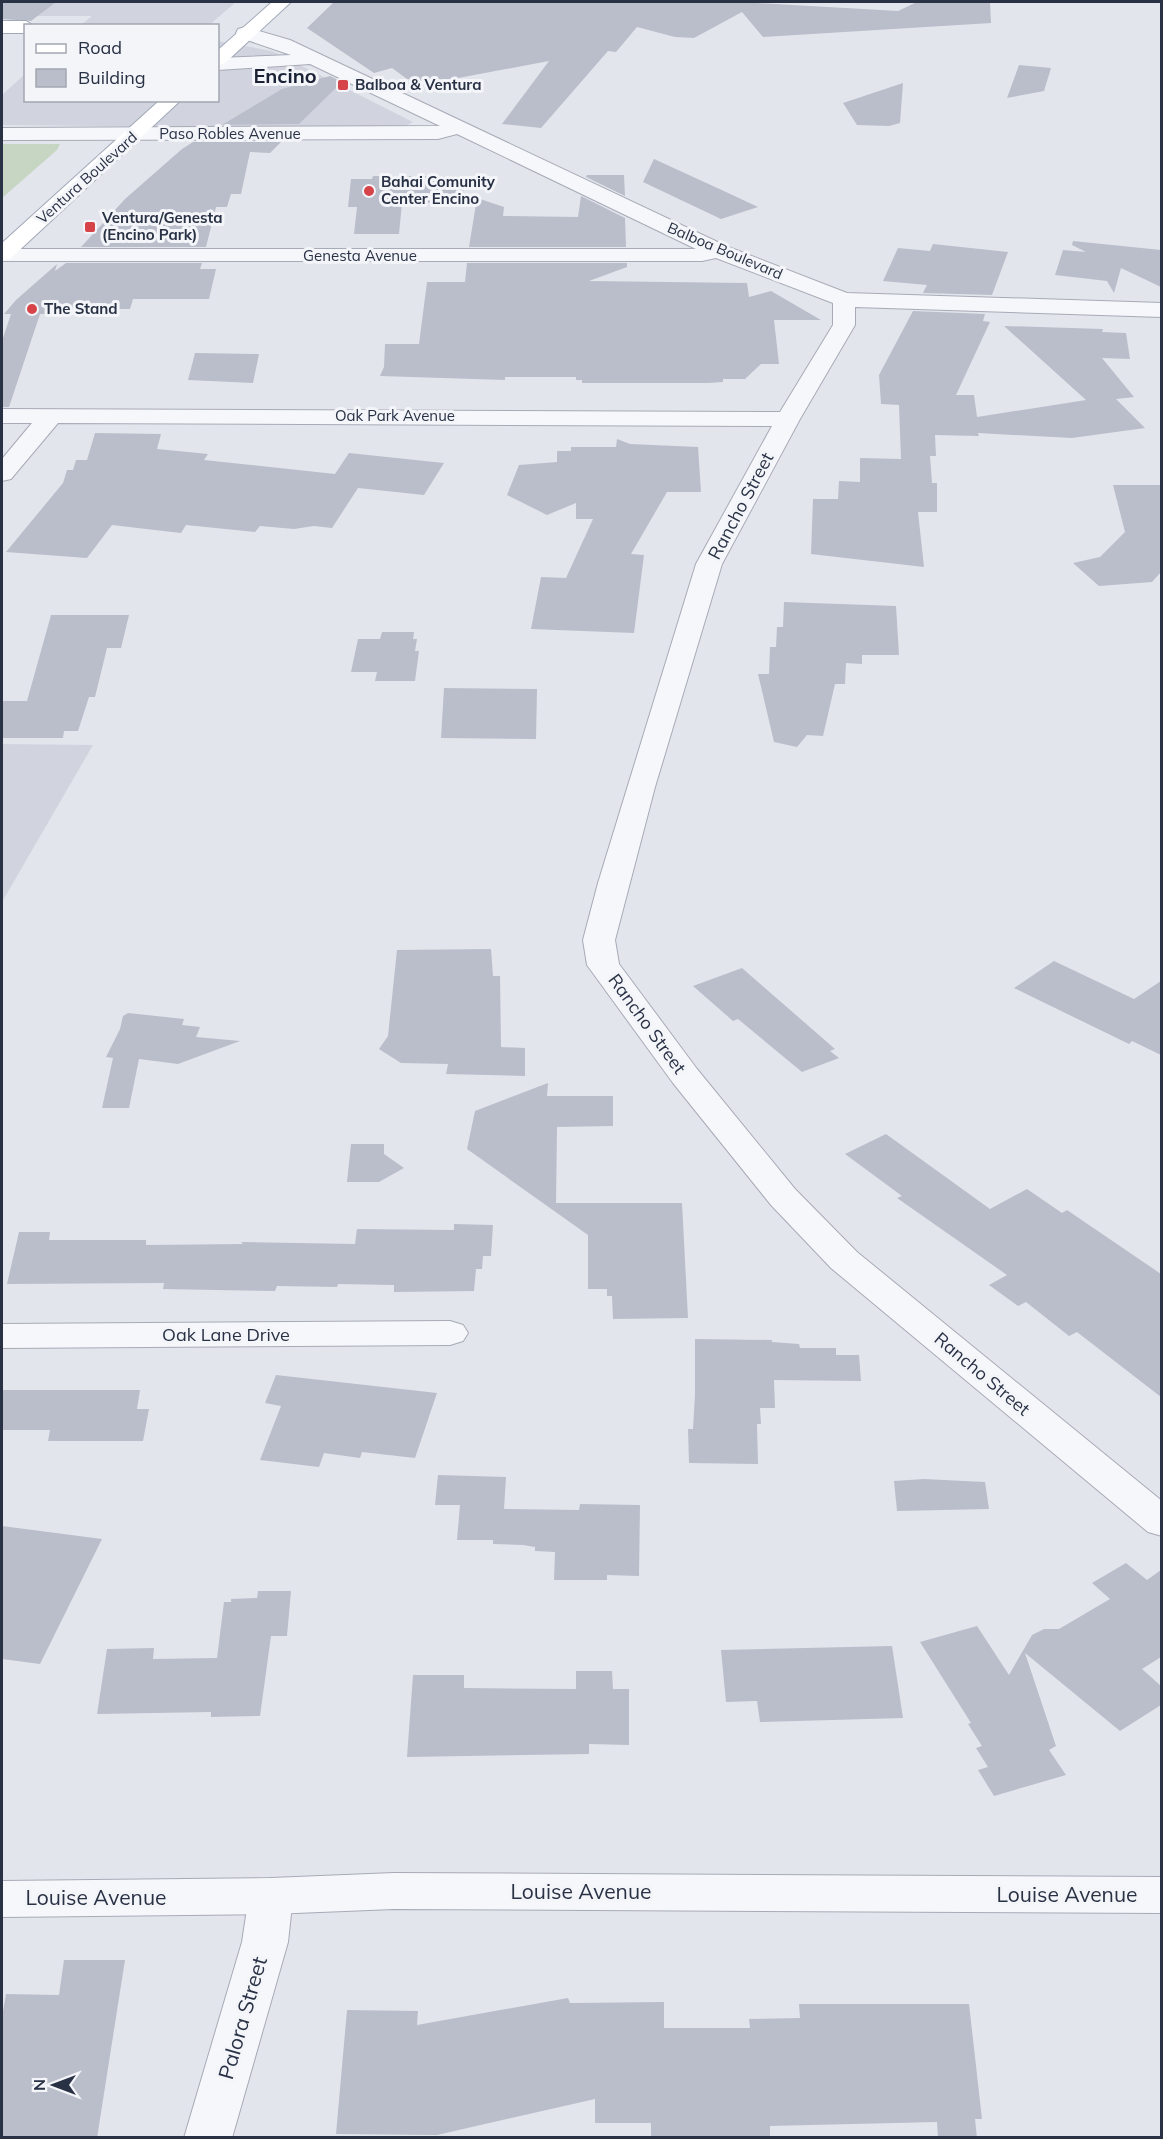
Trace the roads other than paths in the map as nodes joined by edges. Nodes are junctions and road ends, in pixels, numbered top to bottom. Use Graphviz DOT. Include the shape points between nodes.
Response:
graph roads {
  1 [pos="282,2"];
  2 [pos="2,27"];
  3 [pos="24,27"];
  4 [pos="219,30"];
  5 [pos="245,33"];
  6 [pos="219,57"];
  7 [pos="320,62"];
  8 [pos="219,64"];
  9 [pos="170,102"];
  10 [pos="457,128"];
  11 [pos="2,134"];
  12 [pos="137,134"];
  13 [pos="718,251"];
  14 [pos="2,255"];
  15 [pos="844,300"];
  16 [pos="1161,310"];
  17 [pos="2,416"];
  18 [pos="51,416"];
  19 [pos="788,418"];
  20 [pos="2,474"];
  21 [pos="450,1333"];
  22 [pos="2,1336"];
  23 [pos="1161,1522"];
  24 [pos="1161,1895"];
  25 [pos="271,1896"];
  26 [pos="2,1899"];
  27 [pos="208,2138"];
  1 -- 5 [label="main road"];
  2 -- 3 [label="main road"];
  4 -- 5 [label="main road, Balboa Boulevard"];
  5 -- 6 [label="main road"];
  5 -- 7 [label="street, Balboa Boulevard" via="283,44"];
  7 -- 8 [label="street, Balboa Boulevard"];
  7 -- 10 [label="street, Balboa Boulevard"];
  9 -- 12 [label="main road, Ventura Boulevard"];
  10 -- 12 [label="street, Paso Robles Avenue" via="438,133"];
  10 -- 13 [label="street, Balboa Boulevard"];
  11 -- 12 [label="street, Paso Robles Avenue"];
  12 -- 14 [label="main road, Ventura Boulevard"];
  13 -- 14 [label="street, Genesta Avenue" via="702,255"];
  13 -- 15 [label="street, Balboa Boulevard"];
  15 -- 16 [label="street, Balboa Boulevard"];
  15 -- 19 [label="street, Rancho Street" via="844,325"];
  17 -- 18 [label="street, Oak Park Avenue"];
  18 -- 19 [label="street, Oak Park Avenue"];
  18 -- 20 [label="street"];
  19 -- 23 [label="street, Rancho Street" via="709,564 613,883 599,940 603,965 685,1076 783,1197 844,1260"];
  21 -- 22 [label="street, Oak Lane Drive"];
  24 -- 25 [label="street, Louise Avenue" via="394,1891"];
  25 -- 26 [label="street, Louise Avenue"];
  25 -- 27 [label="street, Palora Street" via="265,1942"];
}
